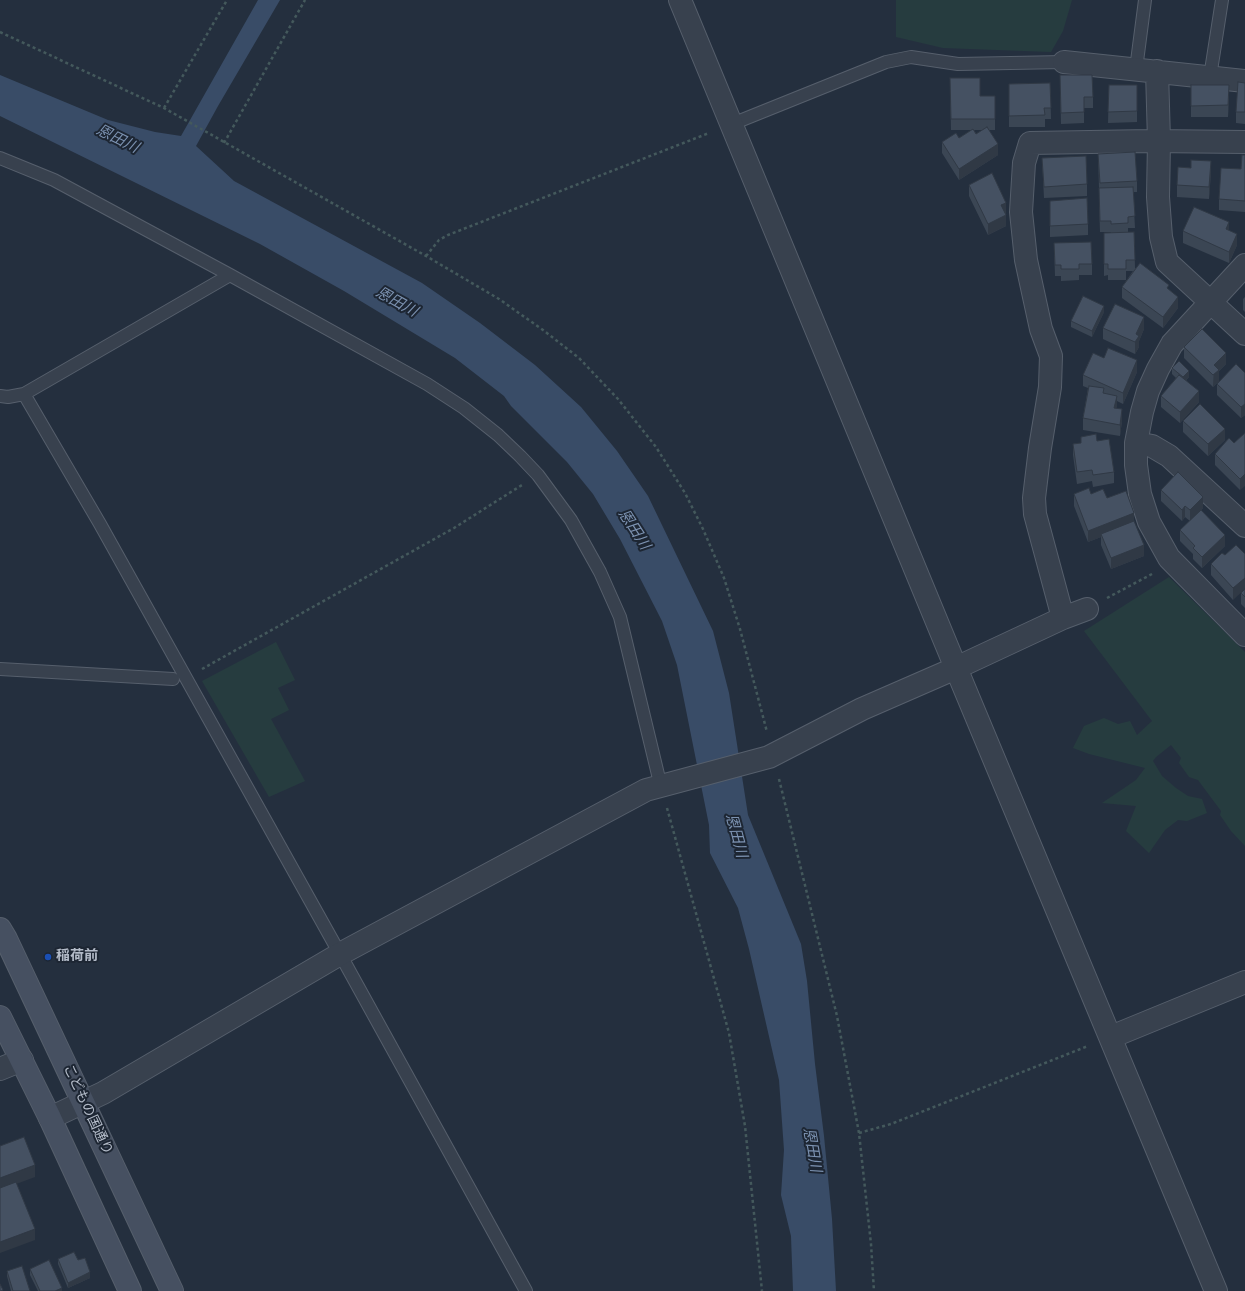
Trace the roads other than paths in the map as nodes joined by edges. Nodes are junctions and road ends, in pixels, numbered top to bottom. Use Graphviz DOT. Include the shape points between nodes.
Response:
graph roads {
  1 [pos="680,0"];
  2 [pos="1145,0"];
  3 [pos="1222,0"];
  4 [pos="1064,62"];
  5 [pos="1146,70"];
  6 [pos="1210,77"];
  7 [pos="1245,80"];
  8 [pos="732,124"];
  9 [pos="1159,141"];
  10 [pos="1245,142"];
  11 [pos="0,158"];
  12 [pos="1245,265"];
  13 [pos="230,275"];
  14 [pos="1211,302"];
  15 [pos="1245,334"];
  16 [pos="24,394"];
  17 [pos="0,396"];
  18 [pos="1136,443"];
  19 [pos="1245,526"];
  20 [pos="1087,609"];
  21 [pos="1063,618"];
  22 [pos="1245,635"];
  23 [pos="956,668"];
  24 [pos="0,669"];
  25 [pos="179,679"];
  26 [pos="664,786"];
  27 [pos="0,929"];
  28 [pos="340,954"];
  29 [pos="1245,982"];
  30 [pos="0,1017"];
  31 [pos="1111,1038"];
  32 [pos="22,1060"];
  33 [pos="0,1069"];
  34 [pos="83,1101"];
  35 [pos="50,1118"];
  36 [pos="130,1291"];
  37 [pos="172,1291"];
  38 [pos="526,1291"];
  39 [pos="1216,1291"];
  1 -- 8 [label="street"];
  2 -- 5 [label="lane"];
  3 -- 6 [label="lane"];
  4 -- 5 [label="street"];
  4 -- 8 [label="lane" via="958,64 911,57 886,62"];
  5 -- 6 [label="street"];
  5 -- 9 [label="street"];
  6 -- 7 [label="street"];
  8 -- 23 [label="street"];
  9 -- 10 [label="street"];
  9 -- 14 [label="street" via="1158,197 1161,237 1168,262"];
  9 -- 21 [label="street" via="1030,143 1024,163 1022,212 1026,260 1041,329 1051,356 1050,386 1034,498 1035,514"];
  11 -- 13 [label="lane" via="54,180"];
  12 -- 14 [label="street"];
  13 -- 16 [label="lane"];
  13 -- 26 [label="lane" via="427,384 464,408 498,435 538,475 571,520 600,572 620,617"];
  14 -- 15 [label="street"];
  14 -- 18 [label="street" via="1172,344 1158,369 1148,391"];
  16 -- 17 [label="lane"];
  16 -- 25 [label="lane" via="100,524"];
  18 -- 19 [label="street" via="1152,446 1169,456"];
  18 -- 22 [label="street" via="1140,494 1149,522 1166,552"];
  20 -- 21 [label="street"];
  21 -- 23 [label="street"];
  23 -- 26 [label="street" via="862,709 772,756"];
  23 -- 31 [label="street"];
  24 -- 25 [label="lane"];
  25 -- 28 [label="lane"];
  26 -- 28 [label="street" via="646,790"];
  27 -- 34 [label="main road, こどもの国通り"];
  28 -- 34 [label="street" via="103,1093"];
  28 -- 38 [label="lane"];
  29 -- 31 [label="street"];
  30 -- 32 [label="main road"];
  31 -- 39 [label="street"];
  32 -- 33 [label="street"];
  32 -- 35 [label="main road"];
  34 -- 35 [label="street"];
  34 -- 37 [label="main road, こどもの国通り"];
  35 -- 36 [label="main road"];
}
